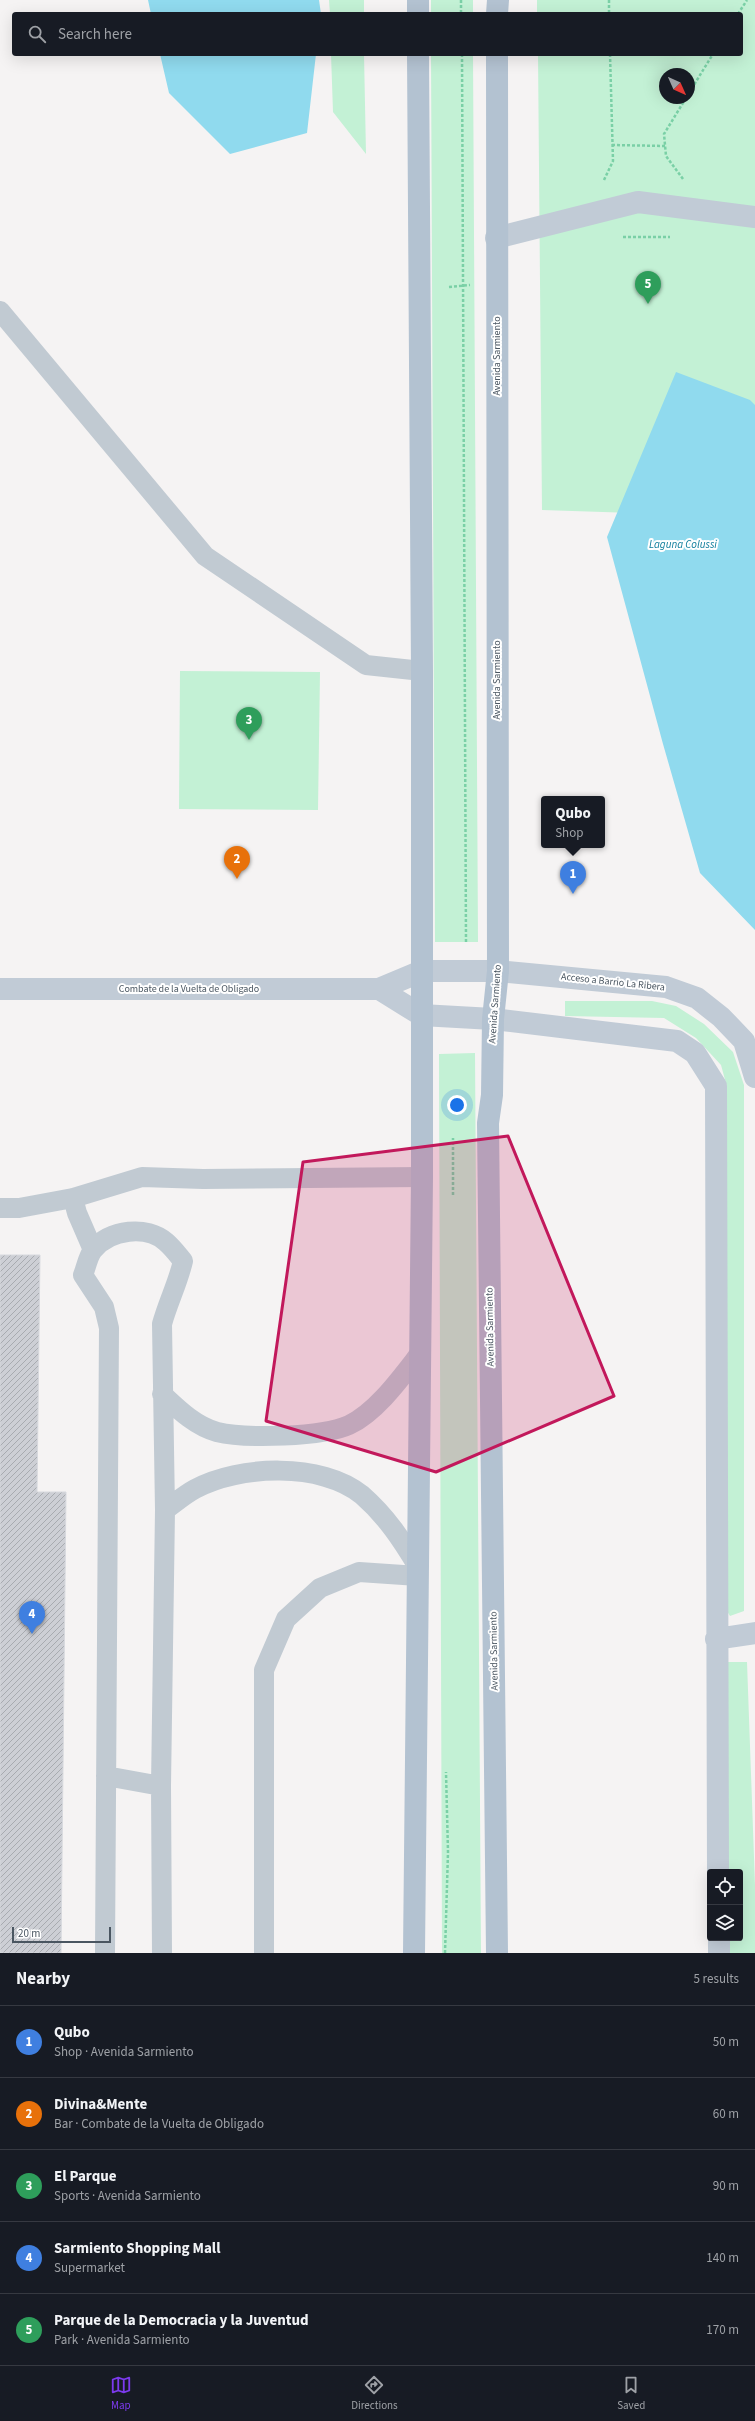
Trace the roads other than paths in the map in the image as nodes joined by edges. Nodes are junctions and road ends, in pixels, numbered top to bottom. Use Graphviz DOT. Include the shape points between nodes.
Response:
graph roads {
  1 [pos="418,0"];
  2 [pos="498,0"];
  3 [pos="418,12"];
  4 [pos="498,12"];
  5 [pos="418,56"];
  6 [pos="497,56"];
  7 [pos="755,218"];
  8 [pos="496,238"];
  9 [pos="0,311"];
  10 [pos="422,671"];
  11 [pos="422,971"];
  12 [pos="498,971"];
  13 [pos="0,989"];
  14 [pos="379,989"];
  15 [pos="421,1016"];
  16 [pos="492,1019"];
  17 [pos="755,1077"];
  18 [pos="422,1177"];
  19 [pos="73,1198"];
  20 [pos="0,1208"];
  21 [pos="93,1250"];
  22 [pos="421,1352"];
  23 [pos="162,1394"];
  24 [pos="165,1510"];
  25 [pos="418,1572"];
  26 [pos="755,1633"];
  27 [pos="716,1639"];
  28 [pos="106,1776"];
  29 [pos="162,1786"];
  30 [pos="718,1869"];
  31 [pos="719,1941"];
  32 [pos="105,1953"];
  33 [pos="162,1953"];
  34 [pos="264,1953"];
  35 [pos="414,1953"];
  36 [pos="496,1953"];
  37 [pos="719,1953"];
  1 -- 3 [label="main road"];
  2 -- 4 [label="main road"];
  5 -- 10 [label="main road"];
  6 -- 8 [label="main road, Avenida Sarmiento"];
  7 -- 8 [label="street" via="638,202"];
  8 -- 12 [label="main road, Avenida Sarmiento"];
  9 -- 10 [label="lane" via="205,556 366,665"];
  10 -- 11 [label="main road"];
  11 -- 12 [label="street, Combate de la Vuelta de Obligado"];
  11 -- 14 [label="street, Combate de la Vuelta de Obligado"];
  11 -- 15 [label="main road"];
  12 -- 16 [label="main road, Avenida Sarmiento"];
  12 -- 17 [label="street, Acceso a Barrio La Ribera" via="666,987 698,998 721,1016 744,1042"];
  13 -- 14 [label="street, Combate de la Vuelta de Obligado"];
  14 -- 15 [label="street"];
  15 -- 16 [label="street"];
  15 -- 18 [label="main road"];
  16 -- 27 [label="street" via="677,1041 696,1053 716,1086"];
  16 -- 36 [label="main road, Avenida Sarmiento" via="492,1095 488,1131"];
  18 -- 19 [label="lane" via="142,1177"];
  18 -- 22 [label="main road"];
  19 -- 20 [label="lane" via="19,1208"];
  19 -- 21 [label="lane"];
  21 -- 23 [label="lane" via="112,1236 146,1232 166,1242 183,1261 178,1284 168,1302 162,1324"];
  21 -- 28 [label="lane" via="82,1276 104,1307 109,1328"];
  22 -- 23 [label="lane" via="378,1403 350,1425 315,1433 244,1436 216,1432 186,1416"];
  22 -- 25 [label="main road"];
  23 -- 24 [label="lane"];
  24 -- 25 [label="lane" via="195,1489 220,1480 246,1473 305,1471 335,1479 362,1495 392,1526"];
  24 -- 29 [label="lane"];
  25 -- 34 [label="lane" via="359,1572 320,1588 286,1619 264,1670"];
  25 -- 35 [label="main road"];
  26 -- 27 [label="street"];
  27 -- 30 [label="street"];
  28 -- 29 [label="lane"];
  28 -- 32 [label="lane"];
  29 -- 33 [label="lane"];
  31 -- 37 [label="street"];
}
